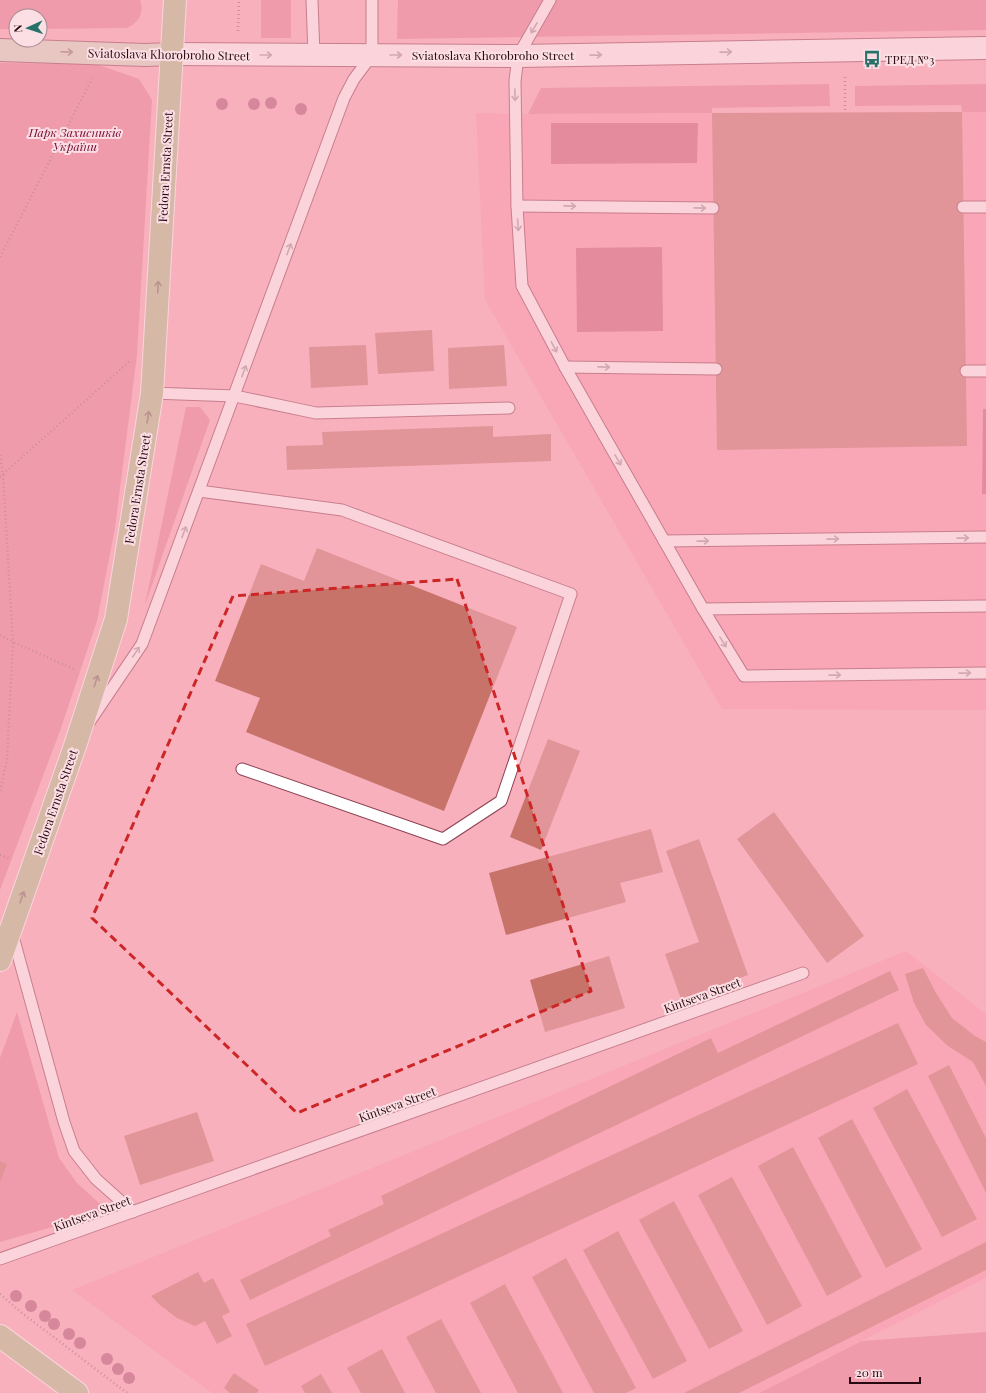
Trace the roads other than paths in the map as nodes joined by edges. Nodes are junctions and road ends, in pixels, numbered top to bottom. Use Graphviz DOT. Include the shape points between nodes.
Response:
graph roads {
  1 [pos="175,0"];
  2 [pos="312,0"];
  3 [pos="372,0"];
  4 [pos="550,0"];
  5 [pos="986,48"];
  6 [pos="0,50"];
  7 [pos="171,54"];
  8 [pos="372,55"];
  9 [pos="314,56"];
  10 [pos="518,56"];
  11 [pos="516,206"];
  12 [pos="963,207"];
  13 [pos="986,207"];
  14 [pos="713,208"];
  15 [pos="564,367"];
  16 [pos="716,369"];
  17 [pos="966,371"];
  18 [pos="986,371"];
  19 [pos="152,393"];
  20 [pos="235,396"];
  21 [pos="508,408"];
  22 [pos="199,491"];
  23 [pos="986,537"];
  24 [pos="664,541"];
  25 [pos="986,606"];
  26 [pos="703,609"];
  27 [pos="986,672"];
  28 [pos="76,743"];
  29 [pos="242,769"];
  30 [pos="11,929"];
  31 [pos="0,960"];
  32 [pos="803,973"];
  33 [pos="133,1212"];
  34 [pos="0,1259"];
  35 [pos="0,1336"];
  36 [pos="77,1393"];
  1 -- 7 [label="main road, Fedora Ernsta Street"];
  2 -- 9 [label="lane"];
  3 -- 8 [label="lane"];
  4 -- 10 [label="lane, one-way"];
  10 -- 5 [label="street, Sviatoslava Khorobroho Street, one-way"];
  6 -- 7 [label="street, Sviatoslava Khorobroho Street, one-way"];
  7 -- 9 [label="street, Sviatoslava Khorobroho Street, one-way"];
  19 -- 7 [label="main road, Fedora Ernsta Street, one-way"];
  8 -- 9 [label="street, Sviatoslava Khorobroho Street"];
  8 -- 10 [label="street, Sviatoslava Khorobroho Street, one-way"];
  20 -- 8 [label="lane, one-way" via="344,98"];
  10 -- 11 [label="lane, one-way" via="515,81"];
  11 -- 14 [label="lane, one-way"];
  11 -- 15 [label="lane, one-way" via="522,286"];
  12 -- 13 [label="lane"];
  15 -- 16 [label="lane, one-way"];
  15 -- 24 [label="lane, one-way"];
  17 -- 18 [label="lane"];
  19 -- 20 [label="lane"];
  28 -- 19 [label="main road, Fedora Ernsta Street, one-way" via="116,619"];
  20 -- 21 [label="lane" via="316,413"];
  20 -- 22 [label="lane"];
  28 -- 22 [label="lane, one-way" via="142,644"];
  22 -- 29 [label="lane" via="342,510 571,594 501,802 443,839"];
  24 -- 23 [label="lane, one-way"];
  24 -- 26 [label="lane"];
  25 -- 26 [label="lane"];
  26 -- 27 [label="lane, one-way" via="744,676"];
  30 -- 28 [label="main road, Fedora Ernsta Street, one-way"];
  30 -- 31 [label="main road, Fedora Ernsta Street"];
  30 -- 33 [label="lane" via="74,1151 96,1180"];
  32 -- 33 [label="lane, Kintseva Street"];
  33 -- 34 [label="lane, Kintseva Street"];
  35 -- 36 [label="main road"];
}
